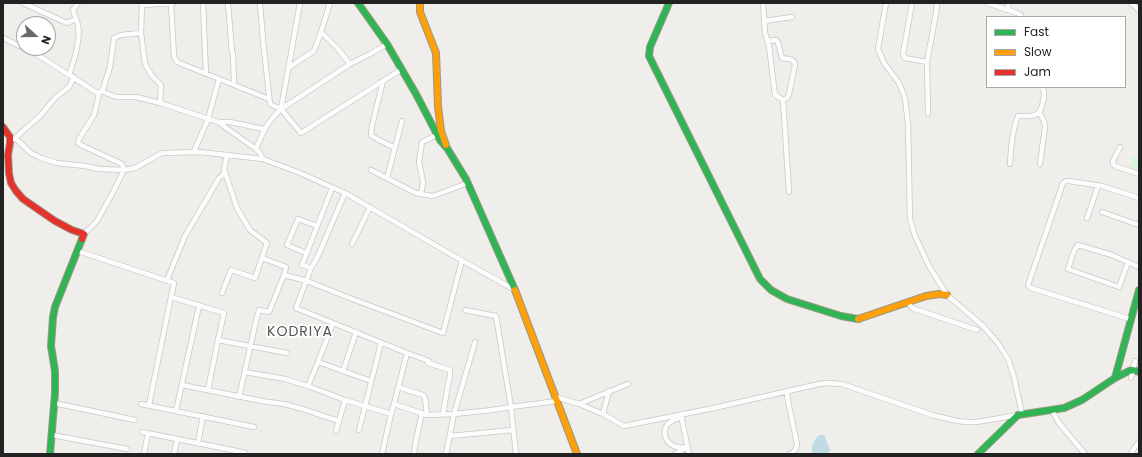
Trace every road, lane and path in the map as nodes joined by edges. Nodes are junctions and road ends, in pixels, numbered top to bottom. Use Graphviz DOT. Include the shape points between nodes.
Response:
graph roads {
  1 [pos="23,3"];
  2 [pos="78,3"];
  3 [pos="172,3"];
  4 [pos="203,3"];
  5 [pos="228,3"];
  6 [pos="260,3"];
  7 [pos="300,3"];
  8 [pos="330,3"];
  9 [pos="358,3"];
  10 [pos="669,3"];
  11 [pos="763,3"];
  12 [pos="886,3"];
  13 [pos="912,3"];
  14 [pos="937,3"];
  15 [pos="987,3"];
  16 [pos="1009,3"];
  17 [pos="1131,3"];
  18 [pos="142,4"];
  19 [pos="417,4"];
  20 [pos="1007,10"];
  21 [pos="1139,10"];
  22 [pos="1021,16"];
  23 [pos="792,17"];
  24 [pos="76,19"];
  25 [pos="764,21"];
  26 [pos="321,32"];
  27 [pos="141,34"];
  28 [pos="3,38"];
  29 [pos="767,41"];
  30 [pos="388,44"];
  31 [pos="927,62"];
  32 [pos="350,64"];
  33 [pos="288,68"];
  34 [pos="402,69"];
  35 [pos="206,74"];
  36 [pos="72,76"];
  37 [pos="219,79"];
  38 [pos="383,81"];
  39 [pos="234,85"];
  40 [pos="1042,88"];
  41 [pos="100,92"];
  42 [pos="269,99"];
  43 [pos="783,100"];
  44 [pos="160,103"];
  45 [pos="281,109"];
  46 [pos="1039,112"];
  47 [pos="928,114"];
  48 [pos="208,119"];
  49 [pos="218,122"];
  50 [pos="402,122"];
  51 [pos="3,127"];
  52 [pos="264,129"];
  53 [pos="438,135"];
  54 [pos="13,140"];
  55 [pos="1120,147"];
  56 [pos="395,148"];
  57 [pos="447,148"];
  58 [pos="195,149"];
  59 [pos="256,149"];
  60 [pos="227,155"];
  61 [pos="263,159"];
  62 [pos="1010,164"];
  63 [pos="1040,164"];
  64 [pos="224,169"];
  65 [pos="124,170"];
  66 [pos="371,170"];
  67 [pos="1139,174"];
  68 [pos="6,178"];
  69 [pos="387,178"];
  70 [pos="468,183"];
  71 [pos="1098,186"];
  72 [pos="332,188"];
  73 [pos="789,192"];
  74 [pos="345,193"];
  75 [pos="421,194"];
  76 [pos="1139,198"];
  77 [pos="370,207"];
  78 [pos="1102,212"];
  79 [pos="1087,218"];
  80 [pos="1139,225"];
  81 [pos="317,226"];
  82 [pos="84,234"];
  83 [pos="352,244"];
  84 [pos="78,251"];
  85 [pos="306,253"];
  86 [pos="262,258"];
  87 [pos="462,260"];
  88 [pos="1128,262"];
  89 [pos="1139,266"];
  90 [pos="311,268"];
  91 [pos="284,275"];
  92 [pos="167,280"];
  93 [pos="307,281"];
  94 [pos="515,290"];
  95 [pos="1139,290"];
  96 [pos="222,293"];
  97 [pos="947,295"];
  98 [pos="171,297"];
  99 [pos="908,302"];
  100 [pos="199,306"];
  101 [pos="465,310"];
  102 [pos="1130,319"];
  103 [pos="333,323"];
  104 [pos="978,330"];
  105 [pos="356,332"];
  106 [pos="218,340"];
  107 [pos="474,342"];
  108 [pos="381,343"];
  109 [pos="250,346"];
  110 [pos="287,353"];
  111 [pos="406,353"];
  112 [pos="1135,361"];
  113 [pos="318,362"];
  114 [pos="343,371"];
  115 [pos="1136,371"];
  116 [pos="245,372"];
  117 [pos="1115,378"];
  118 [pos="1131,378"];
  119 [pos="371,381"];
  120 [pos="628,384"];
  121 [pos="182,385"];
  122 [pos="308,386"];
  123 [pos="398,387"];
  124 [pos="208,390"];
  125 [pos="609,392"];
  126 [pos="787,392"];
  127 [pos="239,397"];
  128 [pos="557,399"];
  129 [pos="345,400"];
  130 [pos="54,403"];
  131 [pos="141,404"];
  132 [pos="394,404"];
  133 [pos="578,404"];
  134 [pos="149,405"];
  135 [pos="365,407"];
  136 [pos="511,407"];
  137 [pos="176,410"];
  138 [pos="1052,410"];
  139 [pos="391,414"];
  140 [pos="425,414"];
  141 [pos="443,414"];
  142 [pos="454,414"];
  143 [pos="603,414"];
  144 [pos="1020,414"];
  145 [pos="203,416"];
  146 [pos="681,416"];
  147 [pos="135,420"];
  148 [pos="339,422"];
  149 [pos="254,427"];
  150 [pos="359,430"];
  151 [pos="513,430"];
  152 [pos="336,431"];
  153 [pos="142,432"];
  154 [pos="148,433"];
  155 [pos="52,435"];
  156 [pos="450,436"];
  157 [pos="177,439"];
  158 [pos="1138,443"];
  159 [pos="198,444"];
  160 [pos="687,447"];
  161 [pos="127,449"];
  162 [pos="232,452"];
  163 [pos="245,453"];
  164 [pos="50,454"];
  165 [pos="144,454"];
  166 [pos="174,454"];
  167 [pos="382,454"];
  168 [pos="414,454"];
  169 [pos="446,454"];
  170 [pos="516,454"];
  171 [pos="577,454"];
  172 [pos="675,454"];
  173 [pos="689,454"];
  174 [pos="790,454"];
  175 [pos="978,454"];
  176 [pos="1085,454"];
  177 [pos="1131,454"];
  1 -- 24 [label="street" via="68,23"];
  2 -- 24 [label="street" via="73,10"];
  3 -- 18 [label="street"];
  3 -- 35 [label="street" via="174,57 177,62"];
  4 -- 35 [label="street"];
  5 -- 39 [label="street"];
  6 -- 42 [label="street"];
  7 -- 33 [label="street"];
  8 -- 26 [label="street"];
  9 -- 30 [label="street"];
  10 -- 99 [label="street" via="650,47 649,56 760,279 771,290 787,299 852,318 865,317"];
  11 -- 25 [label="street"];
  12 -- 97 [label="street" via="878,49 905,98 910,218 919,247"];
  13 -- 31 [label="street" via="903,54 905,58"];
  14 -- 31 [label="street"];
  15 -- 20 [label="street"];
  16 -- 20 [label="street"];
  17 -- 21 [label="street"];
  18 -- 27 [label="street"];
  19 -- 57 [label="street" via="436,53 438,106 441,131"];
  20 -- 22 [label="street"];
  23 -- 25 [label="street"];
  24 -- 36 [label="street" via="78,36"];
  25 -- 29 [label="street"];
  26 -- 32 [label="street"];
  26 -- 33 [label="street" via="314,52"];
  27 -- 41 [label="street" via="114,38 110,67"];
  27 -- 44 [label="street" via="145,64 160,85"];
  28 -- 36 [label="street"];
  29 -- 43 [label="street" via="775,96"];
  29 -- 43 [label="street" via="776,40 782,58 795,62 789,94"];
  30 -- 32 [label="street"];
  30 -- 34 [label="street"];
  31 -- 47 [label="street"];
  32 -- 45 [label="street"];
  33 -- 45 [label="street"];
  34 -- 38 [label="street"];
  34 -- 53 [label="street"];
  35 -- 37 [label="street"];
  36 -- 41 [label="street"];
  36 -- 54 [label="street" via="69,87"];
  37 -- 39 [label="street"];
  37 -- 48 [label="street"];
  38 -- 45 [label="street" via="301,133"];
  38 -- 56 [label="street" via="371,135"];
  39 -- 42 [label="street"];
  40 -- 46 [label="street" via="1044,96"];
  41 -- 44 [label="street" via="116,97 136,97"];
  41 -- 65 [label="street" via="94,115 78,143 122,164"];
  42 -- 45 [label="street" via="270,104"];
  43 -- 73 [label="street"];
  44 -- 48 [label="street"];
  45 -- 52 [label="street"];
  46 -- 62 [label="street" via="1034,115 1018,116"];
  46 -- 63 [label="street" via="1046,127"];
  48 -- 49 [label="street"];
  48 -- 58 [label="street"];
  49 -- 52 [label="street"];
  49 -- 59 [label="street"];
  50 -- 56 [label="street"];
  51 -- 54 [label="street"];
  52 -- 59 [label="street"];
  53 -- 57 [label="street"];
  53 -- 75 [label="street" via="422,142 419,162 423,182"];
  54 -- 65 [label="street" via="31,153 57,163"];
  54 -- 68 [label="street" via="8,154"];
  55 -- 67 [label="street" via="1113,164"];
  56 -- 69 [label="street"];
  57 -- 70 [label="street"];
  59 -- 61 [label="street"];
  60 -- 61 [label="street"];
  60 -- 64 [label="street"];
  60 -- 65 [label="street" via="198,152 162,153 135,168"];
  61 -- 72 [label="street"];
  64 -- 86 [label="street" via="243,219 250,230 266,243"];
  64 -- 92 [label="street" via="223,175 185,236"];
  65 -- 82 [label="street" via="97,221"];
  66 -- 69 [label="street"];
  68 -- 82 [label="street" via="24,200 56,222"];
  69 -- 75 [label="street" via="416,194"];
  70 -- 75 [label="street" via="433,196"];
  70 -- 94 [label="street"];
  71 -- 76 [label="street"];
  71 -- 79 [label="street"];
  71 -- 102 [label="street" via="1069,181 1063,183 1028,285"];
  72 -- 74 [label="street"];
  72 -- 81 [label="street"];
  74 -- 77 [label="street"];
  74 -- 90 [label="street"];
  77 -- 83 [label="street"];
  77 -- 87 [label="street"];
  78 -- 80 [label="street"];
  81 -- 85 [label="street"];
  81 -- 85 [label="street" via="298,218 287,246"];
  82 -- 84 [label="street"];
  84 -- 92 [label="street"];
  84 -- 130 [label="street" via="53,317 51,346"];
  85 -- 90 [label="street" via="302,265"];
  86 -- 91 [label="street" via="286,268"];
  86 -- 96 [label="street" via="255,278 231,270"];
  87 -- 93 [label="street" via="443,333"];
  87 -- 94 [label="street"];
  88 -- 88 [label="street" via="1078,244 1068,269 1119,287"];
  88 -- 89 [label="street"];
  90 -- 93 [label="street"];
  91 -- 93 [label="street"];
  91 -- 109 [label="street" via="269,312 259,310"];
  92 -- 98 [label="street" via="174,283"];
  93 -- 103 [label="street" via="296,308"];
  94 -- 128 [label="street"];
  95 -- 102 [label="street"];
  97 -- 99 [label="street" via="934,295"];
  97 -- 144 [label="street" via="983,326 1004,351 1014,377"];
  98 -- 100 [label="street"];
  98 -- 134 [label="street"];
  99 -- 104 [label="street" via="912,308"];
  100 -- 106 [label="street" via="224,313"];
  100 -- 121 [label="street"];
  101 -- 136 [label="street" via="496,316"];
  102 -- 117 [label="street"];
  103 -- 105 [label="street"];
  103 -- 113 [label="street"];
  105 -- 108 [label="street"];
  105 -- 114 [label="street"];
  106 -- 109 [label="street"];
  106 -- 124 [label="street"];
  107 -- 142 [label="street"];
  108 -- 111 [label="street"];
  108 -- 119 [label="street"];
  109 -- 110 [label="street"];
  109 -- 116 [label="street"];
  111 -- 123 [label="street"];
  111 -- 141 [label="street" via="450,370"];
  112 -- 115 [label="street"];
  113 -- 114 [label="street"];
  113 -- 122 [label="street"];
  114 -- 119 [label="street"];
  115 -- 117 [label="street" via="1129,371"];
  115 -- 118 [label="street"];
  116 -- 122 [label="street" via="285,378"];
  116 -- 127 [label="street"];
  117 -- 138 [label="street" via="1082,400"];
  119 -- 135 [label="street"];
  120 -- 125 [label="street"];
  121 -- 124 [label="street"];
  121 -- 137 [label="street"];
  122 -- 129 [label="street"];
  123 -- 132 [label="street"];
  123 -- 140 [label="street" via="423,395"];
  124 -- 127 [label="street"];
  125 -- 133 [label="street"];
  125 -- 143 [label="street"];
  126 -- 144 [label="street" via="835,383 957,421 977,422"];
  126 -- 146 [label="street"];
  126 -- 174 [label="street" via="797,444 796,450"];
  127 -- 148 [label="street" via="299,408"];
  128 -- 133 [label="street"];
  128 -- 136 [label="street"];
  128 -- 171 [label="street"];
  129 -- 135 [label="street"];
  129 -- 148 [label="street"];
  130 -- 147 [label="street"];
  130 -- 155 [label="street"];
  131 -- 134 [label="street"];
  132 -- 139 [label="street"];
  132 -- 140 [label="street"];
  133 -- 143 [label="street"];
  134 -- 137 [label="street"];
  135 -- 139 [label="street"];
  135 -- 150 [label="street"];
  136 -- 142 [label="street"];
  136 -- 151 [label="street"];
  137 -- 145 [label="street"];
  138 -- 144 [label="street"];
  138 -- 176 [label="street"];
  139 -- 167 [label="street"];
  140 -- 141 [label="street"];
  140 -- 168 [label="street"];
  141 -- 142 [label="street"];
  142 -- 156 [label="street"];
  143 -- 146 [label="street" via="624,426"];
  144 -- 175 [label="street"];
  145 -- 149 [label="street"];
  145 -- 159 [label="street"];
  146 -- 160 [label="street"];
  146 -- 160 [label="street" via="667,425 664,436 677,447"];
  148 -- 152 [label="street"];
  151 -- 156 [label="street"];
  151 -- 170 [label="street"];
  153 -- 154 [label="street"];
  154 -- 157 [label="street"];
  154 -- 165 [label="street"];
  155 -- 161 [label="street"];
  155 -- 164 [label="street"];
  156 -- 169 [label="street"];
  157 -- 159 [label="street"];
  157 -- 166 [label="street"];
  158 -- 177 [label="street"];
  159 -- 162 [label="street"];
  160 -- 172 [label="street"];
  160 -- 173 [label="street"];
  162 -- 163 [label="street"];
}
